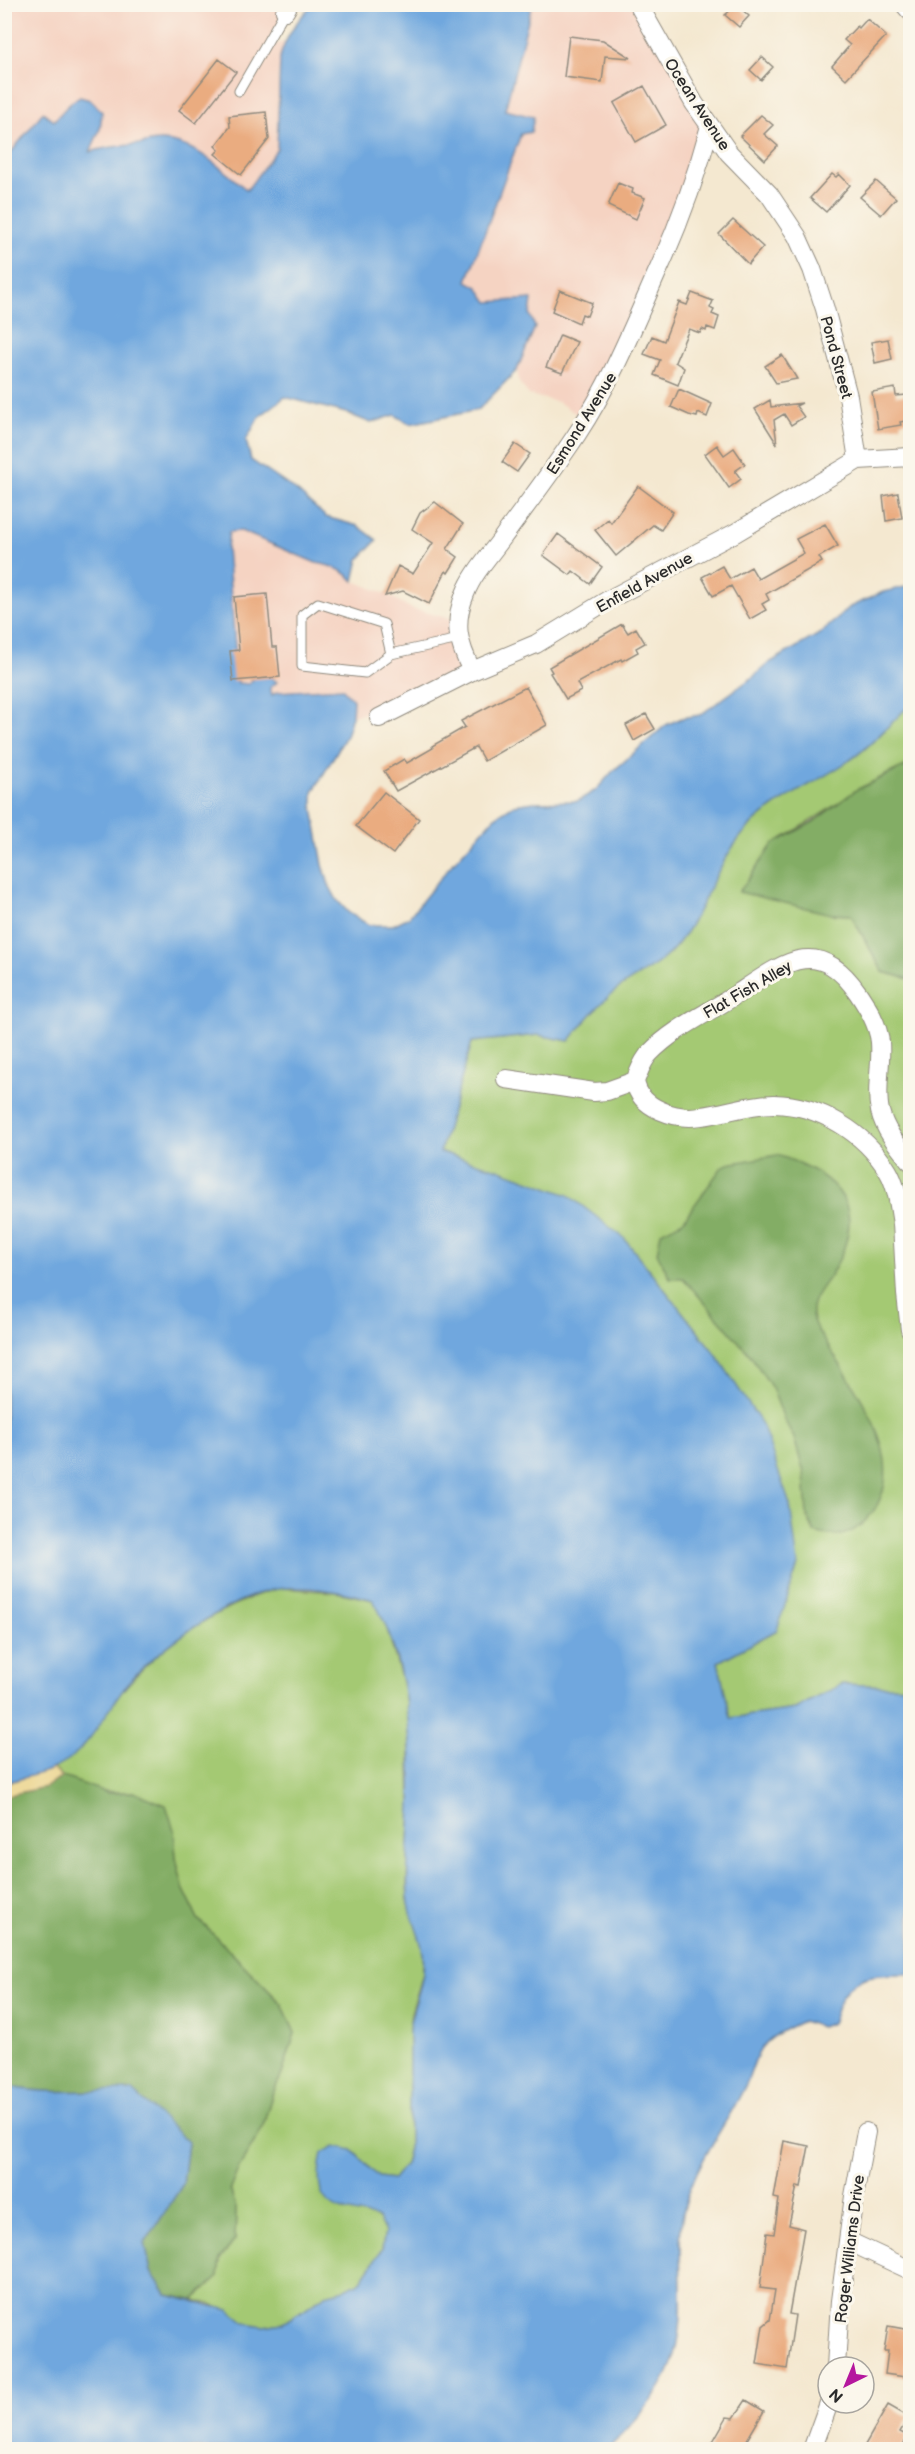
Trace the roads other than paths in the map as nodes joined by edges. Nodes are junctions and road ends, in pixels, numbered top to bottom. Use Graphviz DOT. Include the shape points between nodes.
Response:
graph roads {
  1 [pos="638,4"];
  2 [pos="904,4"];
  3 [pos="287,8"];
  4 [pos="910,10"];
  5 [pos="239,91"];
  6 [pos="710,126"];
  7 [pos="807,256"];
  8 [pos="910,457"];
  9 [pos="858,460"];
  10 [pos="459,639"];
  11 [pos="391,654"];
  12 [pos="472,671"];
  13 [pos="379,718"];
  14 [pos="506,1079"];
  15 [pos="635,1081"];
  16 [pos="910,1161"];
  17 [pos="906,1219"];
  18 [pos="910,1330"];
  19 [pos="866,2132"];
  20 [pos="848,2241"];
  21 [pos="910,2270"];
  22 [pos="837,2355"];
  23 [pos="825,2415"];
  24 [pos="812,2450"];
  1 -- 6 [label="street, Ocean Avenue"];
  2 -- 4 [label="street"];
  3 -- 5 [label="lane"];
  6 -- 7 [label="street, Ocean Avenue" via="729,153 769,194"];
  6 -- 10 [label="street, Esmond Avenue" via="684,211 607,386 556,466 465,592 458,614"];
  7 -- 9 [label="street, Pond Street" via="848,396"];
  8 -- 9 [label="street, Enfield Avenue"];
  9 -- 12 [label="street, Enfield Avenue" via="735,533 608,600 536,645"];
  10 -- 11 [label="lane"];
  10 -- 12 [label="street, Esmond Avenue"];
  11 -- 11 [label="lane" via="384,624 318,603 302,615 302,666 365,674"];
  12 -- 13 [label="street, Enfield Avenue"];
  14 -- 15 [label="street" via="594,1092"];
  15 -- 16 [label="street, Flat Fish Alley" via="649,1053 692,1021 784,963 806,957 818,959 847,977 877,1027 880,1109 891,1138"];
  15 -- 17 [label="street" via="641,1098 672,1114 700,1117 774,1104 813,1111 834,1120 860,1138 887,1170"];
  17 -- 18 [label="street"];
  19 -- 20 [label="street, Roger Williams Drive"];
  20 -- 21 [label="street"];
  20 -- 22 [label="street, Roger Williams Drive"];
  23 -- 24 [label="street"];
}
